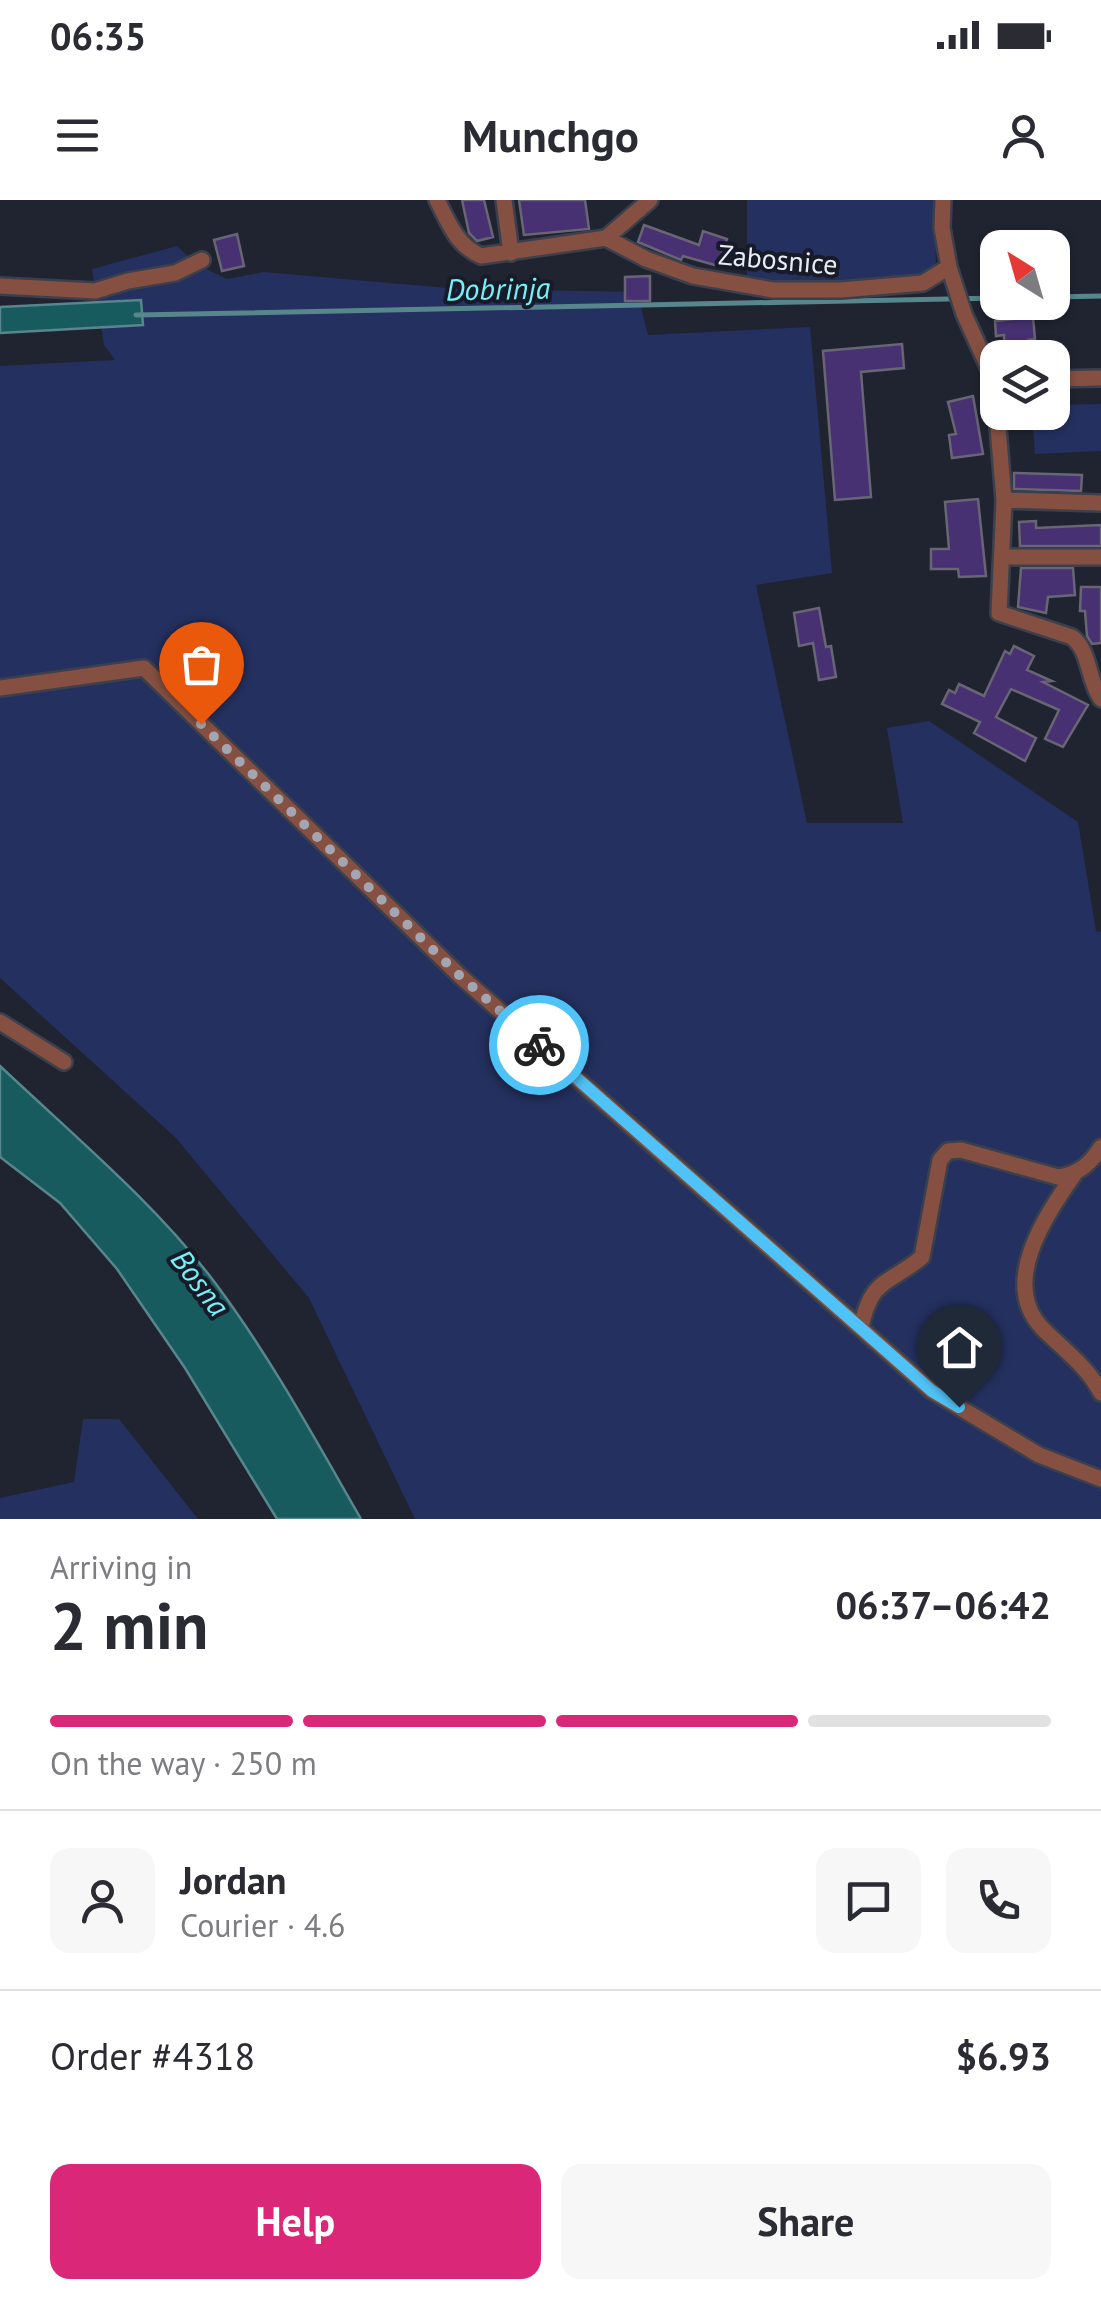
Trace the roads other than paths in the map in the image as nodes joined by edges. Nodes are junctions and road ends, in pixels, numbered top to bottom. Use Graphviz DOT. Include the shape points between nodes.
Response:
graph roads {
  1 [pos="437,200"];
  2 [pos="504,200"];
  3 [pos="650,200"];
  4 [pos="942,200"];
  5 [pos="606,238"];
  6 [pos="512,252"];
  7 [pos="202,260"];
  8 [pos="949,266"];
  9 [pos="0,286"];
  10 [pos="980,347"];
  11 [pos="1101,378"];
  12 [pos="1070,379"];
  13 [pos="999,430"];
  14 [pos="1004,500"];
  15 [pos="1101,503"];
  16 [pos="1101,557"];
  17 [pos="1004,558"];
  18 [pos="0,688"];
  19 [pos="1101,699"];
  20 [pos="0,1022"];
  21 [pos="64,1062"];
  22 [pos="1101,1147"];
  23 [pos="1074,1175"];
  24 [pos="862,1328"];
  25 [pos="1101,1393"];
  26 [pos="1101,1478"];
  1 -- 6 [label="street" via="467,250 480,256"];
  2 -- 6 [label="street"];
  3 -- 5 [label="street"];
  4 -- 8 [label="street"];
  5 -- 6 [label="street"];
  5 -- 8 [label="street, Zabosnice" via="693,276 773,290 923,283"];
  7 -- 9 [label="street" via="95,291"];
  8 -- 10 [label="street"];
  11 -- 12 [label="street"];
  13 -- 14 [label="street"];
  14 -- 15 [label="street"];
  14 -- 17 [label="street"];
  16 -- 17 [label="street"];
  17 -- 19 [label="street" via="999,612 1072,636"];
  18 -- 24 [label="street" via="144,668 459,975"];
  20 -- 21 [label="street"];
  22 -- 23 [label="street"];
  23 -- 24 [label="street" via="948,1152 940,1160 922,1257 876,1288"];
  23 -- 25 [label="street" via="1035,1241 1024,1280 1026,1309"];
  24 -- 26 [label="street" via="932,1391 1038,1455"];
}
